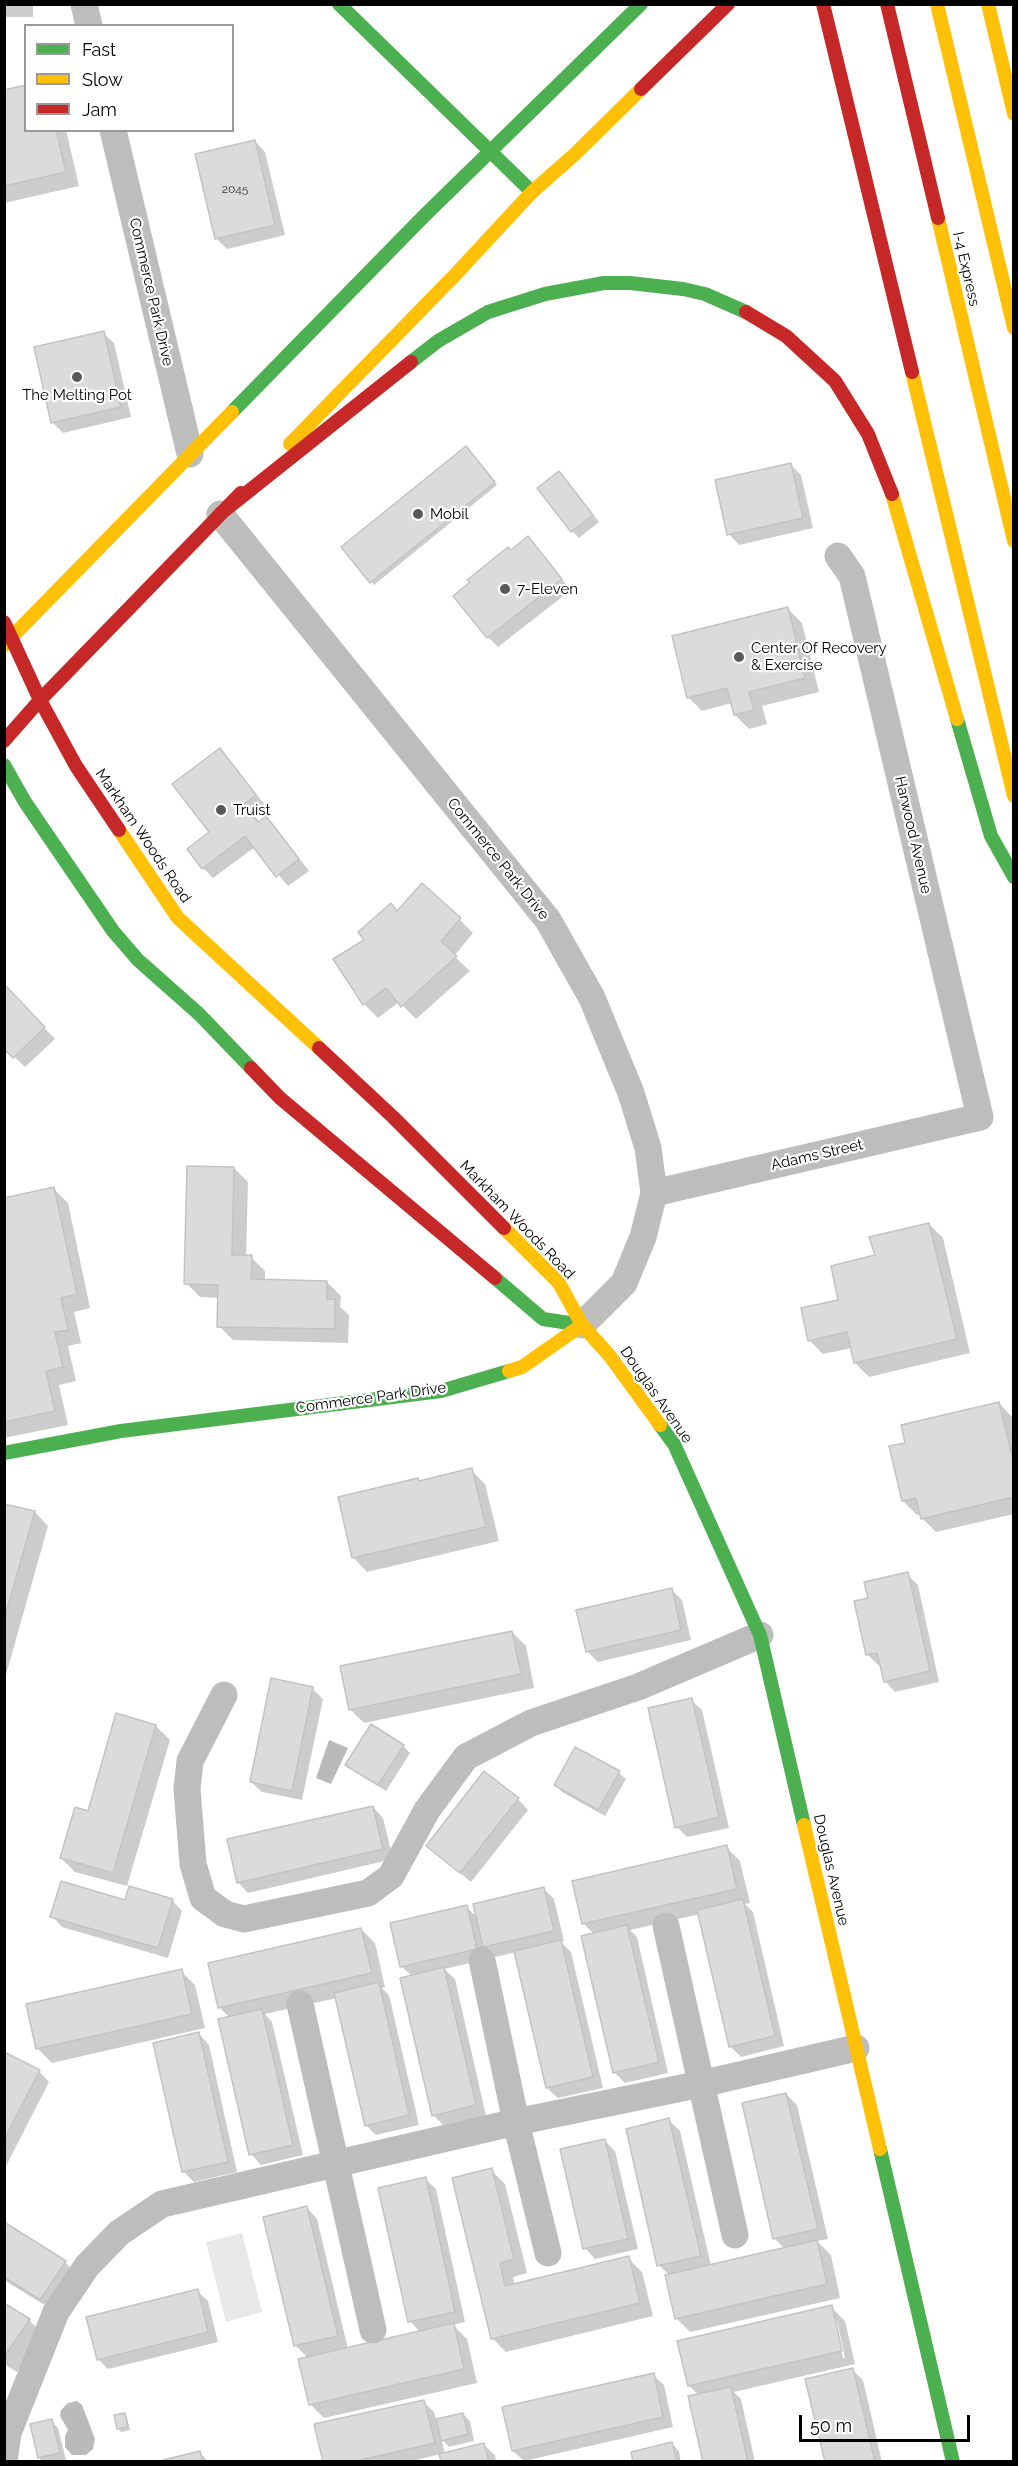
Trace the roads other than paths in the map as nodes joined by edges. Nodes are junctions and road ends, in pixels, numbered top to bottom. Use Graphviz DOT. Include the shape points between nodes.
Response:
graph roads {
  1 [pos="84,4"];
  2 [pos="339,4"];
  3 [pos="641,4"];
  4 [pos="728,4"];
  5 [pos="823,4"];
  6 [pos="887,4"];
  7 [pos="937,4"];
  8 [pos="988,4"];
  9 [pos="89,24"];
  10 [pos="1014,114"];
  11 [pos="113,132"];
  12 [pos="490,152"];
  13 [pos="532,192"];
  14 [pos="1014,328"];
  15 [pos="190,454"];
  16 [pos="220,514"];
  17 [pos="1014,541"];
  18 [pos="838,556"];
  19 [pos="4,622"];
  20 [pos="8,641"];
  21 [pos="40,700"];
  22 [pos="4,741"];
  23 [pos="4,765"];
  24 [pos="1014,796"];
  25 [pos="1014,878"];
  26 [pos="980,1117"];
  27 [pos="654,1194"];
  28 [pos="582,1325"];
  29 [pos="4,1453"];
  30 [pos="760,1635"];
  31 [pos="224,1695"];
  32 [pos="666,1926"];
  33 [pos="482,1960"];
  34 [pos="300,2004"];
  35 [pos="856,2048"];
  36 [pos="701,2084"];
  37 [pos="516,2122"];
  38 [pos="335,2163"];
  39 [pos="735,2235"];
  40 [pos="548,2253"];
  41 [pos="373,2330"];
  42 [pos="4,2461"];
  43 [pos="953,2462"];
  1 -- 9 [label="street"];
  2 -- 12 [label="main road"];
  3 -- 12 [label="main road"];
  4 -- 13 [label="main road"];
  5 -- 24 [label="main road"];
  6 -- 17 [label="main road, I-4 Express"];
  7 -- 14 [label="main road"];
  8 -- 10 [label="main road"];
  11 -- 15 [label="street, Commerce Park Drive"];
  12 -- 13 [label="main road"];
  12 -- 15 [label="main road"];
  13 -- 16 [label="main road"];
  15 -- 20 [label="main road"];
  16 -- 21 [label="main road"];
  16 -- 25 [label="main road" via="438,341 488,312 545,294 604,284 683,289 726,302 786,336 815,361 835,381 868,434 892,493 991,836"];
  16 -- 27 [label="street, Commerce Park Drive" via="548,920 592,998 631,1093 648,1148"];
  18 -- 26 [label="street, Harwood Avenue" via="852,576"];
  19 -- 20 [label="main road, Markham Woods Road"];
  20 -- 21 [label="main road, Markham Woods Road"];
  21 -- 22 [label="main road"];
  21 -- 28 [label="main road, Markham Woods Road" via="76,766 178,918 393,1117 559,1283"];
  23 -- 28 [label="main road" via="113,931 280,1098 543,1319"];
  26 -- 27 [label="street, Adams Street"];
  27 -- 28 [label="street, Commerce Park Drive" via="643,1237 624,1283"];
  28 -- 29 [label="main road, Commerce Park Drive" via="522,1367 441,1391 121,1431"];
  28 -- 30 [label="main road, Douglas Avenue" via="609,1355 674,1444"];
  30 -- 31 [label="street" via="638,1687 531,1723 466,1757 427,1810 391,1876 368,1893 244,1918 225,1914 203,1898 193,1864 189,1821 190,1761"];
  30 -- 35 [label="main road, Douglas Avenue"];
  32 -- 36 [label="street"];
  33 -- 37 [label="street"];
  34 -- 38 [label="street"];
  35 -- 36 [label="street"];
  35 -- 43 [label="main road, Douglas Avenue"];
  36 -- 37 [label="street"];
  36 -- 39 [label="street"];
  37 -- 38 [label="street"];
  37 -- 40 [label="street"];
  38 -- 41 [label="street"];
  38 -- 42 [label="street" via="162,2204 119,2233 87,2266 56,2312 8,2433"];
}
